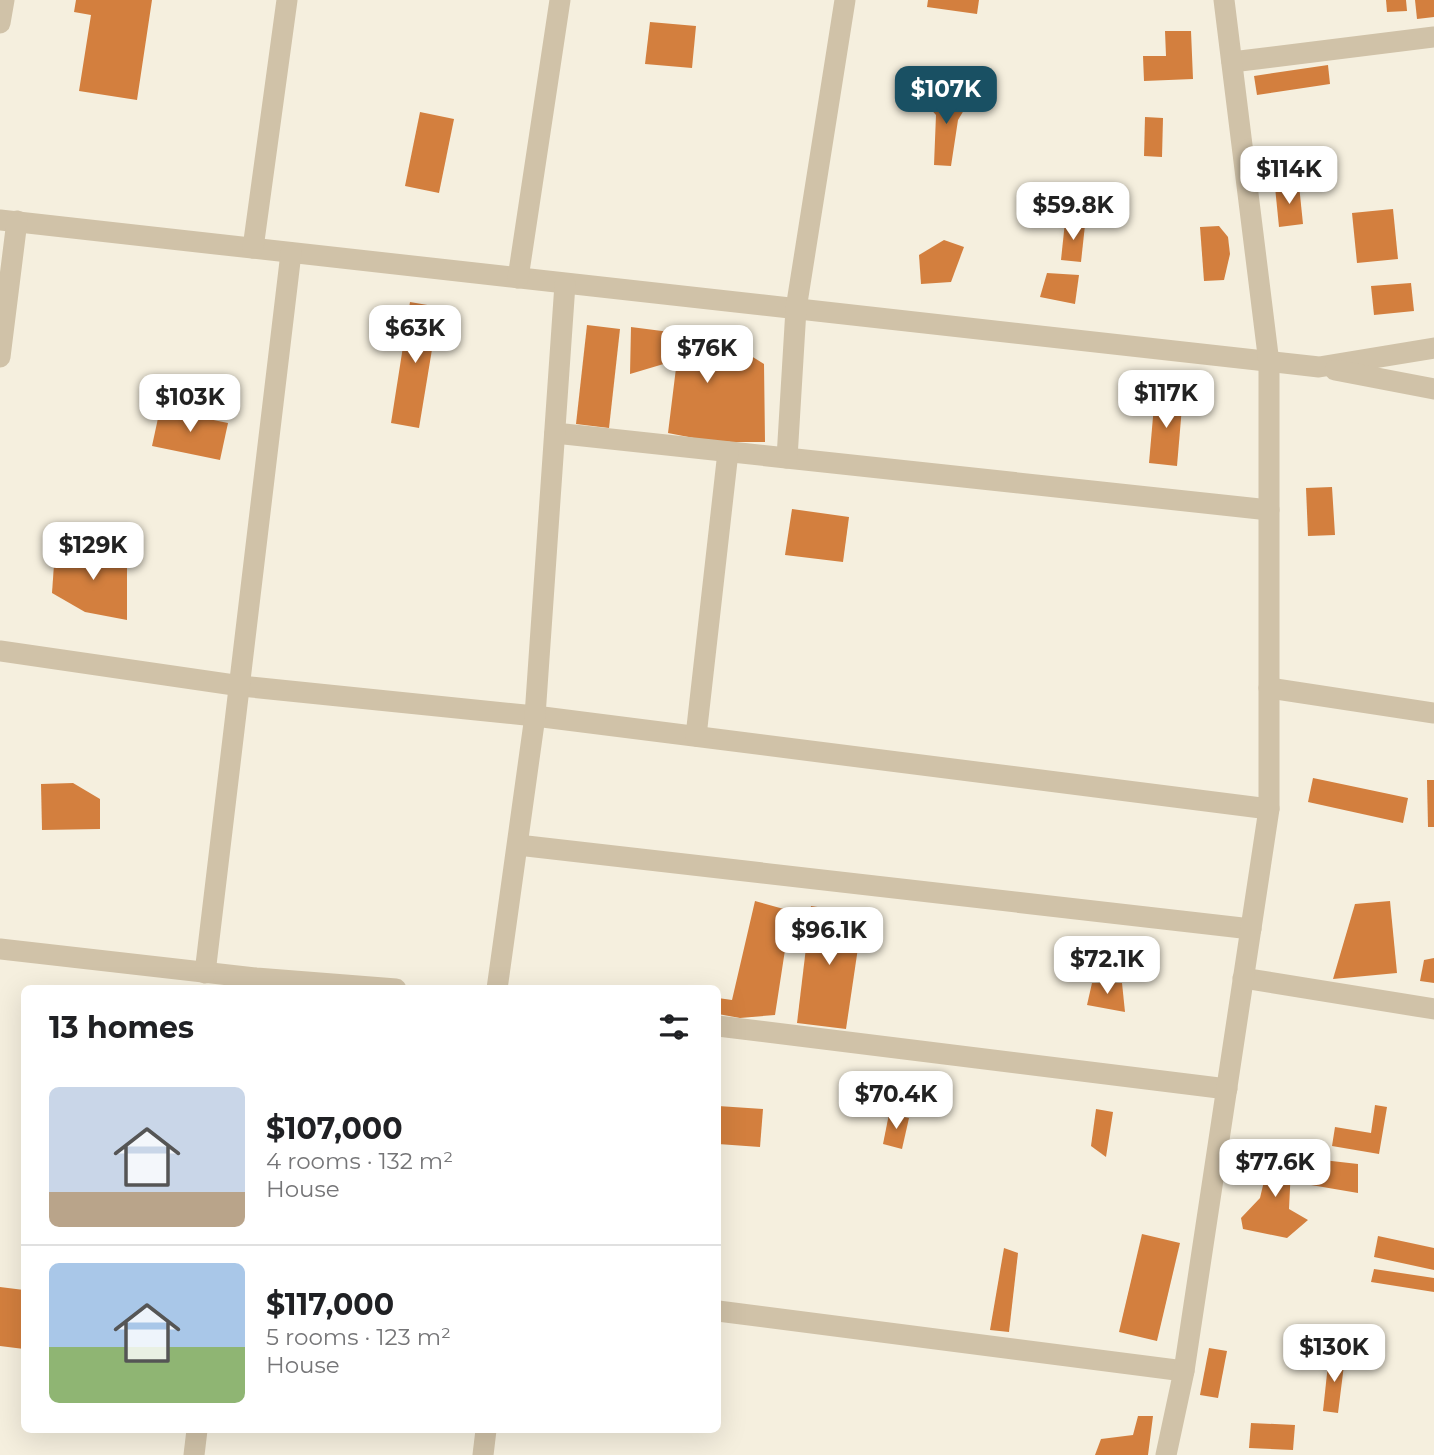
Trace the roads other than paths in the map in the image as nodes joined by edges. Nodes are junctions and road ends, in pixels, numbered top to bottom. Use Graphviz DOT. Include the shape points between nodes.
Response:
graph roads {
  1 [pos="4,0"];
  2 [pos="287,0"];
  3 [pos="561,0"];
  4 [pos="845,0"];
  5 [pos="1224,0"];
  6 [pos="0,23"];
  7 [pos="1434,37"];
  8 [pos="1232,62"];
  9 [pos="9,220"];
  10 [pos="253,248"];
  11 [pos="291,253"];
  12 [pos="518,278"];
  13 [pos="565,284"];
  14 [pos="796,309"];
  15 [pos="1434,348"];
  16 [pos="0,357"];
  17 [pos="1269,362"];
  18 [pos="1319,367"];
  19 [pos="1434,389"];
  20 [pos="555,433"];
  21 [pos="728,452"];
  22 [pos="787,458"];
  23 [pos="1269,510"];
  24 [pos="0,651"];
  25 [pos="241,686"];
  26 [pos="1269,688"];
  27 [pos="1434,713"];
  28 [pos="535,716"];
  29 [pos="696,736"];
  30 [pos="1269,809"];
  31 [pos="518,845"];
  32 [pos="1251,929"];
  33 [pos="0,949"];
  34 [pos="205,973"];
  35 [pos="1243,978"];
  36 [pos="255,984"];
  37 [pos="283,985"];
  38 [pos="498,985"];
  39 [pos="1434,1009"];
  40 [pos="721,1026"];
  41 [pos="1227,1089"];
  42 [pos="721,1311"];
  43 [pos="1184,1371"];
  44 [pos="197,1433"];
  45 [pos="486,1433"];
  46 [pos="194,1455"];
  47 [pos="483,1455"];
  48 [pos="1166,1455"];
  1 -- 6 [label="street"];
  2 -- 10 [label="street"];
  3 -- 12 [label="street"];
  4 -- 14 [label="street"];
  5 -- 8 [label="street"];
  7 -- 8 [label="street"];
  8 -- 17 [label="street"];
  9 -- 10 [label="street"];
  9 -- 16 [label="street"];
  10 -- 11 [label="street"];
  11 -- 12 [label="street"];
  11 -- 25 [label="street"];
  12 -- 13 [label="street"];
  13 -- 14 [label="street"];
  13 -- 20 [label="street"];
  14 -- 17 [label="street"];
  14 -- 22 [label="street"];
  15 -- 18 [label="street"];
  17 -- 18 [label="street"];
  17 -- 23 [label="street"];
  18 -- 19 [label="street"];
  20 -- 21 [label="street"];
  20 -- 28 [label="street"];
  21 -- 22 [label="street"];
  21 -- 29 [label="street"];
  22 -- 23 [label="street"];
  23 -- 26 [label="street"];
  24 -- 25 [label="street"];
  25 -- 28 [label="street"];
  25 -- 34 [label="street"];
  26 -- 27 [label="street"];
  26 -- 30 [label="street"];
  28 -- 29 [label="street"];
  28 -- 31 [label="street"];
  29 -- 30 [label="street"];
  30 -- 32 [label="street"];
  31 -- 32 [label="street"];
  31 -- 38 [label="street"];
  32 -- 35 [label="street"];
  33 -- 34 [label="street"];
  34 -- 36 [label="street"];
  35 -- 39 [label="street"];
  35 -- 41 [label="street"];
  36 -- 37 [label="street"];
  40 -- 41 [label="street"];
  41 -- 43 [label="street"];
  42 -- 43 [label="street"];
  43 -- 48 [label="street"];
  44 -- 46 [label="street"];
  45 -- 47 [label="street"];
}
